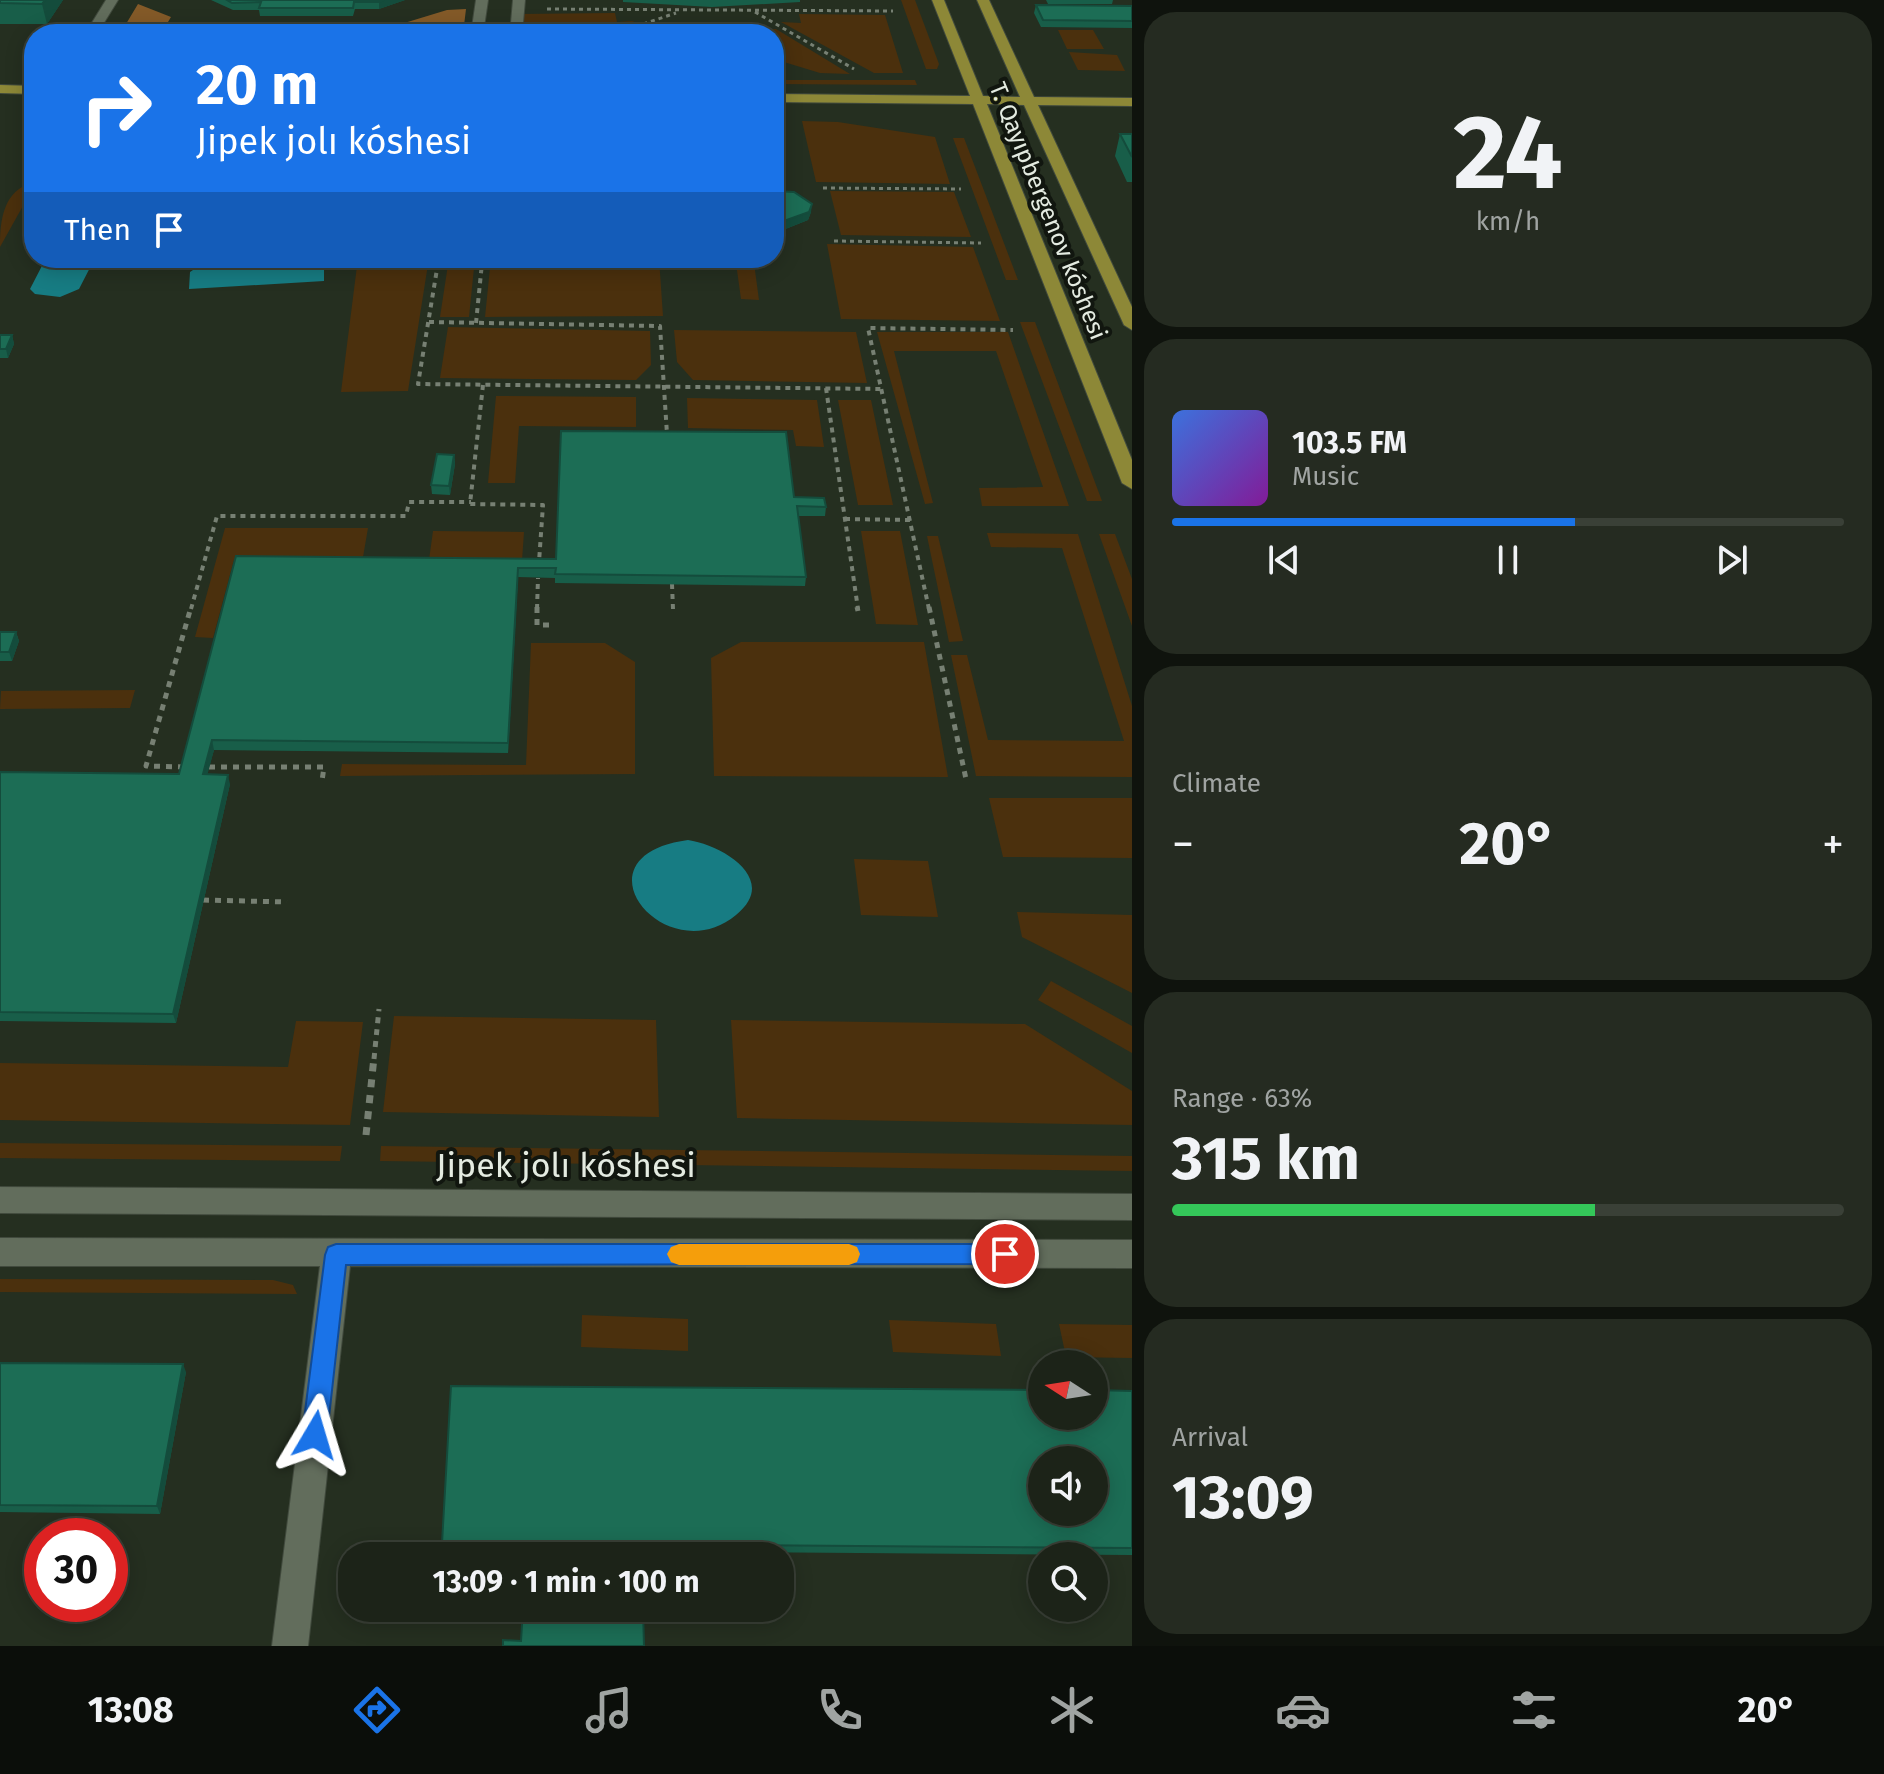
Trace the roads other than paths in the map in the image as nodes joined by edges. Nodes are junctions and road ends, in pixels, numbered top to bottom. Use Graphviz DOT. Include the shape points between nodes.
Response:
graph roads {
  1 [pos="112,0"];
  2 [pos="482,0"];
  3 [pos="938,0"];
  4 [pos="983,0"];
  5 [pos="97,24"];
  6 [pos="478,24"];
  7 [pos="0,89"];
  8 [pos="24,90"];
  9 [pos="784,98"];
  10 [pos="978,101"];
  11 [pos="1030,101"];
  12 [pos="1132,102"];
  13 [pos="1132,325"];
  14 [pos="1132,483"];
  15 [pos="0,1200"];
  16 [pos="1132,1207"];
  17 [pos="0,1252"];
  18 [pos="1132,1254"];
  19 [pos="336,1255"];
  20 [pos="290,1646"];
  1 -- 5 [label="street"];
  2 -- 6 [label="street"];
  3 -- 10 [label="main road, T. Qayıpbergenov kóshesi"];
  4 -- 11 [label="main road, T. Qayıpbergenov kóshesi"];
  7 -- 8 [label="main road"];
  9 -- 10 [label="main road"];
  10 -- 11 [label="main road"];
  10 -- 14 [label="main road, T. Qayıpbergenov kóshesi"];
  11 -- 12 [label="main road"];
  11 -- 13 [label="main road, T. Qayıpbergenov kóshesi"];
  15 -- 16 [label="street, Jipek jolı kóshesi"];
  17 -- 19 [label="street"];
  18 -- 19 [label="street"];
  19 -- 20 [label="street"];
}
